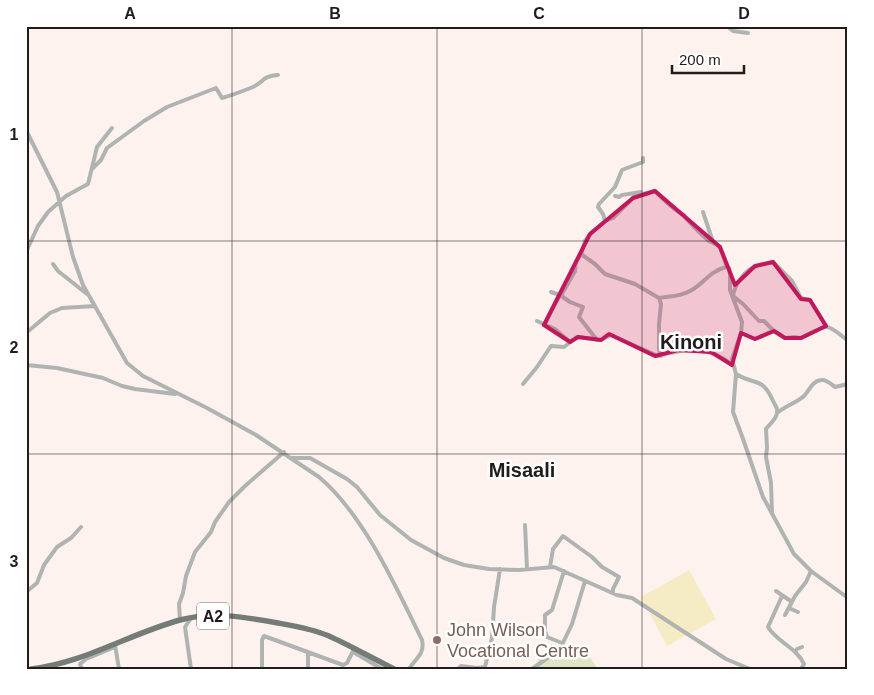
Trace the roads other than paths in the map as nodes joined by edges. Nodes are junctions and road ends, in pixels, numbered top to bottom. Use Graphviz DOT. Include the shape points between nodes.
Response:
graph roads {
  1 [pos="727,26"];
  2 [pos="748,33"];
  3 [pos="278,76"];
  4 [pos="112,128"];
  5 [pos="27,132"];
  6 [pos="643,158"];
  7 [pos="93,168"];
  8 [pos="644,194"];
  9 [pos="630,195"];
  10 [pos="614,196"];
  11 [pos="60,202"];
  12 [pos="627,204"];
  13 [pos="703,212"];
  14 [pos="605,221"];
  15 [pos="713,242"];
  16 [pos="26,252"];
  17 [pos="581,254"];
  18 [pos="53,264"];
  19 [pos="727,267"];
  20 [pos="552,292"];
  21 [pos="560,295"];
  22 [pos="89,296"];
  23 [pos="659,298"];
  24 [pos="733,298"];
  25 [pos="95,306"];
  26 [pos="537,321"];
  27 [pos="544,324"];
  28 [pos="826,326"];
  29 [pos="774,331"];
  30 [pos="26,333"];
  31 [pos="741,333"];
  32 [pos="597,340"];
  33 [pos="848,341"];
  34 [pos="570,342"];
  35 [pos="661,356"];
  36 [pos="26,364"];
  37 [pos="732,365"];
  38 [pos="736,374"];
  39 [pos="523,384"];
  40 [pos="848,384"];
  41 [pos="178,394"];
  42 [pos="777,413"];
  43 [pos="284,452"];
  44 [pos="291,458"];
  45 [pos="772,516"];
  46 [pos="525,526"];
  47 [pos="81,527"];
  48 [pos="550,567"];
  49 [pos="500,569"];
  50 [pos="527,569"];
  51 [pos="564,571"];
  52 [pos="811,571"];
  53 [pos="585,581"];
  54 [pos="776,591"];
  55 [pos="26,592"];
  56 [pos="613,593"];
  57 [pos="782,596"];
  58 [pos="848,598"];
  59 [pos="792,602"];
  60 [pos="789,608"];
  61 [pos="798,612"];
  62 [pos="785,615"];
  63 [pos="191,618"];
  64 [pos="180,620"];
  65 [pos="562,643"];
  66 [pos="115,646"];
  67 [pos="792,646"];
  68 [pos="802,647"];
  69 [pos="354,651"];
  70 [pos="796,651"];
  71 [pos="308,653"];
  72 [pos="262,668"];
  73 [pos="31,669"];
  74 [pos="82,669"];
  75 [pos="119,669"];
  76 [pos="190,669"];
  77 [pos="308,669"];
  78 [pos="382,669"];
  79 [pos="394,669"];
  80 [pos="409,669"];
  81 [pos="458,669"];
  82 [pos="532,669"];
  83 [pos="750,669"];
  84 [pos="801,669"];
  1 -- 2 [label="street" via="733,31"];
  3 -- 7 [label="street" via="267,76 256,85 222,98 216,88 167,107 107,148"];
  4 -- 7 [label="street" via="97,147"];
  5 -- 11 [label="street"];
  6 -- 14 [label="street" via="643,162 622,170 615,187 599,204"];
  7 -- 11 [label="street" via="87,186 69,193"];
  8 -- 9 [label="street"];
  8 -- 12 [label="street" via="632,198"];
  8 -- 15 [label="street" via="655,190"];
  9 -- 10 [label="street"];
  9 -- 12 [label="street"];
  11 -- 16 [label="street" via="38,226"];
  11 -- 22 [label="street" via="75,266"];
  12 -- 14 [label="street" via="613,218"];
  13 -- 15 [label="street"];
  14 -- 17 [label="street" via="590,234"];
  15 -- 19 [label="street" via="720,247"];
  17 -- 21 [label="street"];
  17 -- 23 [label="street" via="605,274 635,284"];
  18 -- 22 [label="street"];
  19 -- 23 [label="street" via="712,272 684,294"];
  19 -- 24 [label="street"];
  20 -- 21 [label="street"];
  21 -- 27 [label="street"];
  21 -- 32 [label="street" via="583,307 579,317"];
  22 -- 25 [label="street"];
  23 -- 35 [label="street" via="662,304 659,324"];
  24 -- 28 [label="street" via="737,283 746,273 773,262 792,281 801,298 810,300"];
  24 -- 29 [label="street"];
  24 -- 31 [label="street" via="741,317"];
  25 -- 30 [label="street" via="62,308 50,313"];
  25 -- 41 [label="street" via="127,363 143,376"];
  26 -- 27 [label="street"];
  27 -- 34 [label="street"];
  28 -- 29 [label="street" via="801,338 785,338"];
  28 -- 33 [label="street"];
  29 -- 31 [label="street" via="755,339"];
  31 -- 37 [label="street" via="732,354"];
  32 -- 34 [label="street" via="577,337"];
  32 -- 35 [label="street" via="611,335"];
  34 -- 39 [label="street" via="564,348 551,346"];
  35 -- 37 [label="street" via="678,350 711,352"];
  36 -- 41 [label="street" via="103,378 135,389"];
  37 -- 38 [label="street"];
  38 -- 42 [label="street" via="766,387"];
  38 -- 45 [label="street" via="733,412"];
  40 -- 42 [label="street" via="835,387 820,380"];
  41 -- 43 [label="street"];
  42 -- 45 [label="street" via="766,429"];
  43 -- 44 [label="street"];
  43 -- 64 [label="street" via="229,502 195,552 179,604"];
  44 -- 49 [label="street" via="310,458 347,479 380,515 426,549 464,565"];
  44 -- 80 [label="street" via="337,494 386,567 423,642 420,656"];
  45 -- 52 [label="street" via="794,554"];
  46 -- 50 [label="street"];
  47 -- 55 [label="street" via="57,547 44,565 37,583"];
  48 -- 50 [label="street"];
  48 -- 51 [label="street"];
  48 -- 56 [label="street" via="553,549 563,536 602,567 619,576"];
  49 -- 50 [label="street"];
  49 -- 81 [label="street" via="486,666 461,666"];
  51 -- 53 [label="street"];
  51 -- 65 [label="street" via="552,610 545,615 547,638"];
  52 -- 58 [label="street"];
  52 -- 59 [label="street"];
  53 -- 56 [label="street"];
  53 -- 65 [label="street" via="572,624"];
  54 -- 57 [label="street"];
  56 -- 83 [label="street" via="632,598 726,659"];
  57 -- 59 [label="street"];
  57 -- 70 [label="street" via="768,627 787,647"];
  59 -- 60 [label="street"];
  60 -- 61 [label="street"];
  60 -- 62 [label="street"];
  63 -- 64 [label="main road, A2"];
  63 -- 69 [label="main road, A2" via="232,616 295,626 331,637"];
  63 -- 76 [label="street" via="185,627"];
  64 -- 66 [label="main road, A2"];
  65 -- 82 [label="street" via="558,651"];
  66 -- 73 [label="main road, A2" via="61,664"];
  66 -- 74 [label="street" via="80,664"];
  66 -- 75 [label="street"];
  67 -- 70 [label="street"];
  68 -- 70 [label="street"];
  69 -- 71 [label="street" via="344,665"];
  69 -- 78 [label="street"];
  69 -- 79 [label="main road, A2"];
  70 -- 84 [label="street" via="804,664"];
  71 -- 72 [label="street" via="264,636"];
  71 -- 77 [label="street"];
}
